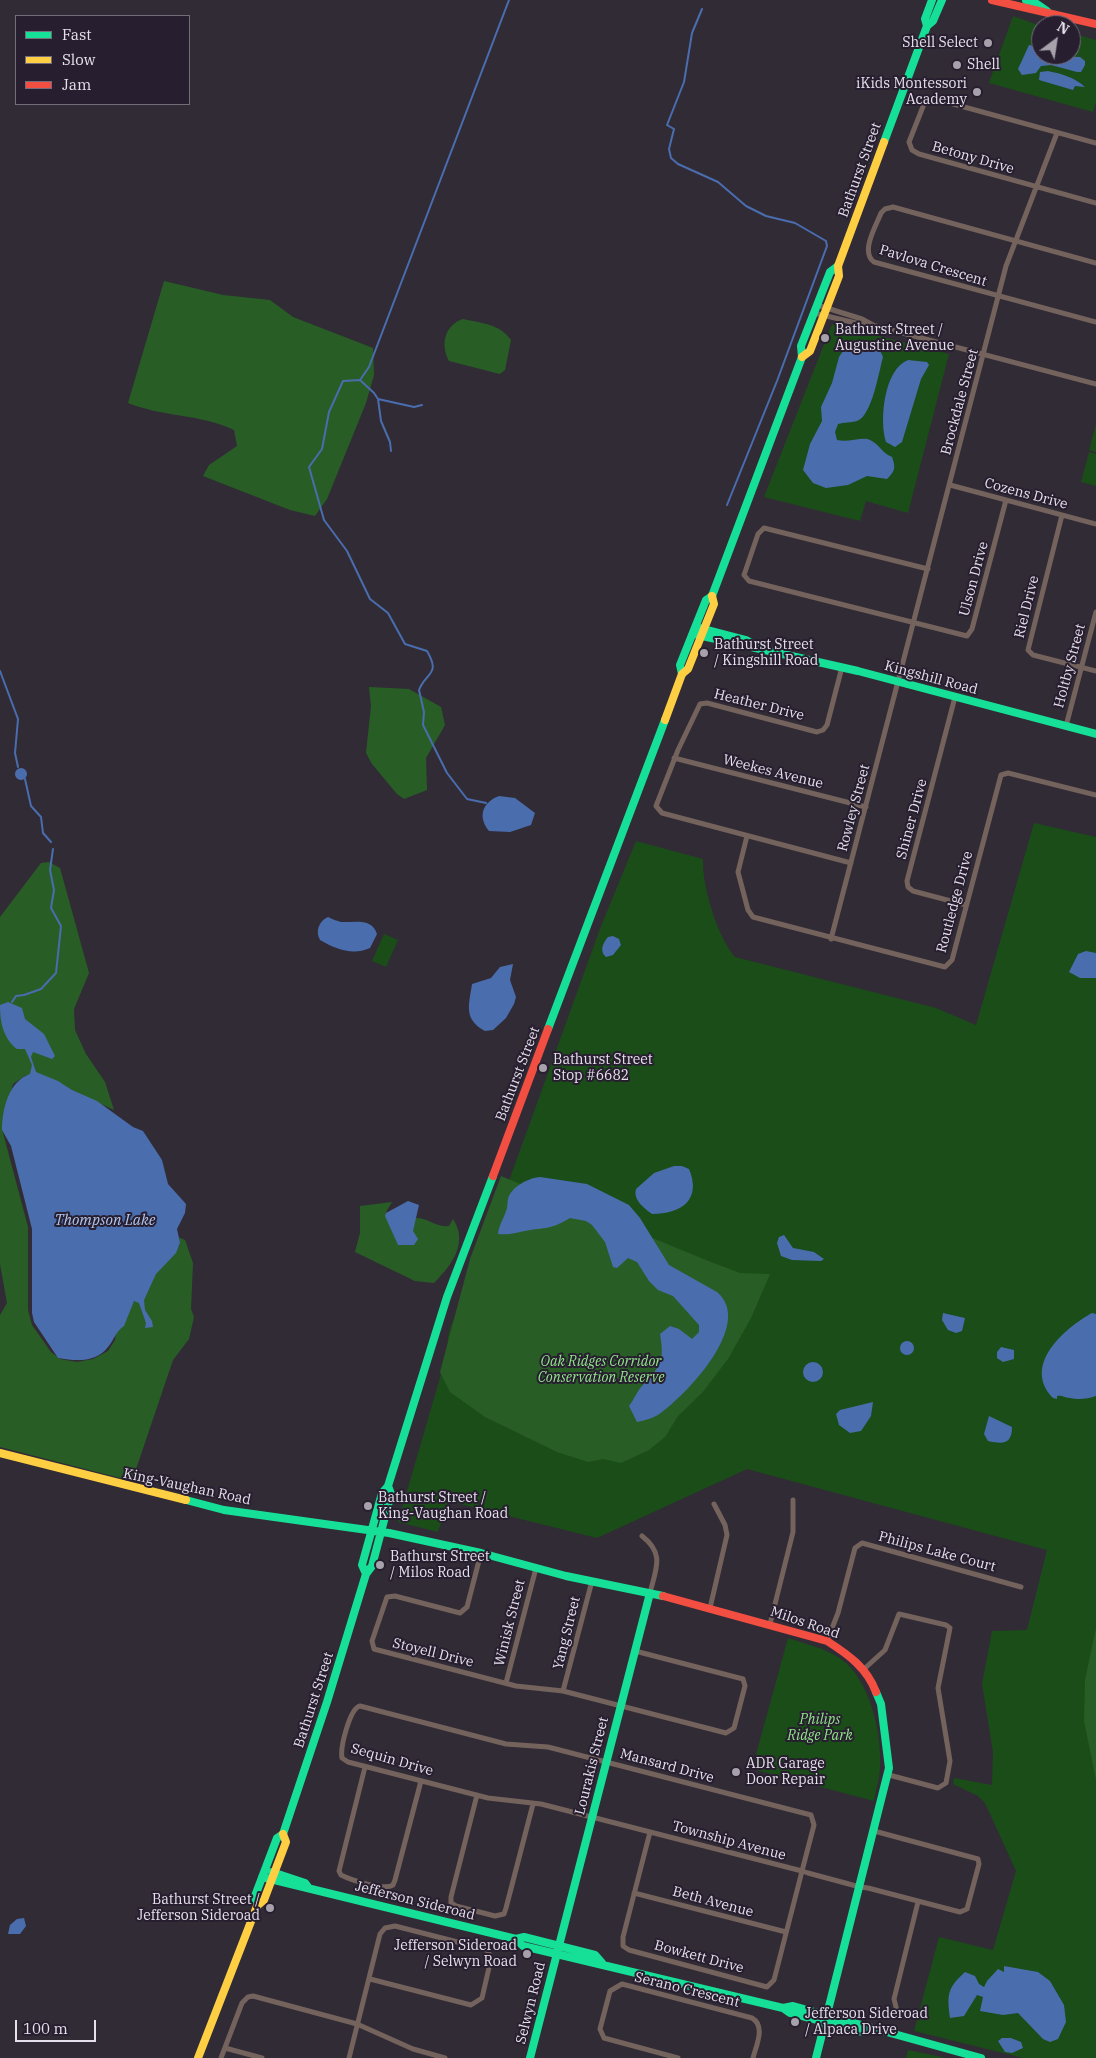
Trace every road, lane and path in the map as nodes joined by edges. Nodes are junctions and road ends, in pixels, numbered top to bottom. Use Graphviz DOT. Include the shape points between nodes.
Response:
graph roads {
  1 [pos="932,0"];
  2 [pos="942,0"];
  3 [pos="992,0"];
  4 [pos="1026,0"];
  5 [pos="1047,12"];
  6 [pos="1096,24"];
  7 [pos="926,26"];
  8 [pos="1057,133"];
  9 [pos="1096,143"];
  10 [pos="1036,188"];
  11 [pos="1096,203"];
  12 [pos="1015,242"];
  13 [pos="1096,263"];
  14 [pos="838,266"];
  15 [pos="998,297"];
  16 [pos="817,304"];
  17 [pos="825,311"];
  18 [pos="814,313"];
  19 [pos="1096,322"];
  20 [pos="984,355"];
  21 [pos="802,357"];
  22 [pos="1096,384"];
  23 [pos="950,485"];
  24 [pos="1006,500"];
  25 [pos="1062,515"];
  26 [pos="1096,524"];
  27 [pos="928,569"];
  28 [pos="1096,612"];
  29 [pos="913,624"];
  30 [pos="698,631"];
  31 [pos="842,668"];
  32 [pos="1082,668"];
  33 [pos="1096,671"];
  34 [pos="898,682"];
  35 [pos="955,697"];
  36 [pos="1066,726"];
  37 [pos="1096,734"];
  38 [pos="674,758"];
  39 [pos="1096,795"];
  40 [pos="866,807"];
  41 [pos="747,836"];
  42 [pos="851,862"];
  43 [pos="966,905"];
  44 [pos="831,939"];
  45 [pos="0,1453"];
  46 [pos="388,1486"];
  47 [pos="793,1500"];
  48 [pos="714,1504"];
  49 [pos="371,1531"];
  50 [pos="382,1533"];
  51 [pos="642,1536"];
  52 [pos="481,1553"];
  53 [pos="536,1568"];
  54 [pos="366,1574"];
  55 [pos="592,1581"];
  56 [pos="1021,1587"];
  57 [pos="650,1592"];
  58 [pos="710,1608"];
  59 [pos="770,1624"];
  60 [pos="827,1641"];
  61 [pos="635,1651"];
  62 [pos="864,1669"];
  63 [pos="506,1684"];
  64 [pos="563,1691"];
  65 [pos="620,1706"];
  66 [pos="606,1762"];
  67 [pos="366,1767"];
  68 [pos="889,1775"];
  69 [pos="421,1781"];
  70 [pos="477,1795"];
  71 [pos="533,1804"];
  72 [pos="592,1817"];
  73 [pos="874,1831"];
  74 [pos="650,1832"];
  75 [pos="284,1834"];
  76 [pos="802,1872"];
  77 [pos="264,1873"];
  78 [pos="273,1876"];
  79 [pos="860,1886"];
  80 [pos="634,1893"];
  81 [pos="918,1902"];
  82 [pos="257,1906"];
  83 [pos="786,1932"];
  84 [pos="516,1939"];
  85 [pos="559,1946"];
  86 [pos="556,1954"];
  87 [pos="602,1963"];
  88 [pos="370,1979"];
  89 [pos="898,2015"];
  90 [pos="826,2019"];
  91 [pos="358,2024"];
  92 [pos="224,2048"];
  93 [pos="198,2058"];
  94 [pos="220,2058"];
  95 [pos="262,2058"];
  96 [pos="349,2058"];
  97 [pos="445,2058"];
  98 [pos="530,2058"];
  99 [pos="678,2058"];
  100 [pos="753,2058"];
  101 [pos="816,2058"];
  102 [pos="981,2058"];
  1 -- 7 [label="street, Bathurst Street" via="925,19"];
  2 -- 7 [label="street, Bathurst Street" via="933,21"];
  3 -- 5 [label="street"];
  4 -- 5 [label="street"];
  5 -- 6 [label="street"];
  7 -- 14 [label="street, Bathurst Street"];
  8 -- 9 [label="street"];
  8 -- 10 [label="street, Brockdale Street"];
  8 -- 10 [label="street, Betony Drive" via="935,99 926,102 909,142 914,153"];
  10 -- 11 [label="street, Betony Drive"];
  10 -- 12 [label="street, Brockdale Street"];
  12 -- 13 [label="street, Pavlova Crescent"];
  12 -- 15 [label="street, Brockdale Street"];
  12 -- 15 [label="street, Pavlova Crescent" via="890,207 881,213 867,249 874,262"];
  14 -- 16 [label="street, Bathurst Street" via="830,272"];
  14 -- 17 [label="street, Bathurst Street" via="839,276"];
  15 -- 19 [label="street, Pavlova Crescent"];
  15 -- 20 [label="street, Brockdale Street"];
  16 -- 17 [label="street"];
  16 -- 18 [label="street, Bathurst Street"];
  17 -- 18 [label="street"];
  17 -- 20 [label="street"];
  17 -- 21 [label="street, Bathurst Street" via="810,351"];
  18 -- 21 [label="street, Bathurst Street" via="801,346"];
  20 -- 22 [label="street"];
  20 -- 23 [label="street, Brockdale Street"];
  21 -- 30 [label="street, Bathurst Street" via="712,596 714,604"];
  23 -- 24 [label="street, Cozens Drive"];
  23 -- 27 [label="street, Brockdale Street"];
  24 -- 25 [label="street, Cozens Drive"];
  24 -- 29 [label="street, Ulson Drive" via="971,633 964,637"];
  25 -- 26 [label="street, Cozens Drive"];
  25 -- 32 [label="street, Riel Drive" via="1028,650 1033,655"];
  27 -- 29 [label="street, Brockdale Street"];
  27 -- 29 [label="street, Ulson Drive" via="764,528 758,534 744,572 749,581"];
  28 -- 32 [label="street, Holtby Street"];
  29 -- 34 [label="street, Brockdale Street"];
  30 -- 31 [label="street, Kingshill Road" via="746,640 759,648"];
  30 -- 46 [label="street, Bathurst Street" via="680,665 682,674 447,1297"];
  31 -- 34 [label="street, Kingshill Road"];
  31 -- 38 [label="street, Heather Drive" via="823,730 817,732 702,703"];
  32 -- 33 [label="street"];
  32 -- 36 [label="street, Holtby Street"];
  34 -- 35 [label="street, Kingshill Road"];
  34 -- 40 [label="street, Rowley Street"];
  35 -- 36 [label="street, Kingshill Road"];
  35 -- 43 [label="street, Shiner Drive" via="908,887"];
  36 -- 37 [label="street, Kingshill Road"];
  38 -- 40 [label="street, Weekes Avenue"];
  38 -- 41 [label="street, Heather Drive" via="656,802 658,811"];
  39 -- 43 [label="street, Routledge Drive" via="1003,773"];
  40 -- 42 [label="street, Rowley Street"];
  41 -- 42 [label="street, Heather Drive"];
  41 -- 44 [label="street, Routledge Drive" via="738,872 749,913 756,919"];
  42 -- 44 [label="street, Rowley Street"];
  43 -- 44 [label="street, Routledge Drive" via="952,960 945,967"];
  45 -- 49 [label="street, King-Vaughan Road" via="224,1510"];
  46 -- 49 [label="street, Bathurst Street" via="382,1493"];
  46 -- 50 [label="street, Bathurst Street" via="391,1494"];
  47 -- 59 [label="street" via="794,1532"];
  48 -- 58 [label="street" via="727,1535"];
  49 -- 50 [label="street, King-Vaughan Road"];
  49 -- 54 [label="street, Bathurst Street" via="362,1565"];
  50 -- 52 [label="street, Milos Road"];
  50 -- 54 [label="street, Bathurst Street" via="372,1566"];
  51 -- 57 [label="street" via="657,1552"];
  52 -- 53 [label="street, Milos Road"];
  52 -- 63 [label="street, Stoyell Drive" via="464,1612 390,1596 384,1600 372,1645 378,1651"];
  53 -- 55 [label="street, Milos Road"];
  53 -- 63 [label="street, Winisk Street"];
  54 -- 75 [label="street, Bathurst Street"];
  55 -- 57 [label="street, Milos Road"];
  55 -- 64 [label="street, Yang Street"];
  56 -- 60 [label="street, Philips Lake Court" via="862,1543 855,1548"];
  57 -- 58 [label="street, Milos Road"];
  57 -- 61 [label="street, Lourakis Street"];
  58 -- 59 [label="street, Milos Road"];
  59 -- 60 [label="street, Milos Road"];
  60 -- 62 [label="street, Milos Road"];
  61 -- 65 [label="street, Lourakis Street"];
  61 -- 65 [label="street, Stoyell Drive" via="743,1679 745,1686 734,1728 726,1733"];
  62 -- 68 [label="street, Milos Road" via="881,1704"];
  62 -- 68 [label="street" via="886,1650 899,1614 950,1628 938,1688 950,1761 947,1780 938,1788"];
  63 -- 64 [label="street, Stoyell Drive"];
  64 -- 65 [label="street, Stoyell Drive"];
  65 -- 66 [label="street, Lourakis Street"];
  66 -- 67 [label="street, Sequin Drive" via="548,1747 506,1744 360,1706 352,1712 341,1754 344,1760"];
  66 -- 72 [label="street, Lourakis Street"];
  66 -- 76 [label="street, Mansard Drive" via="811,1815 814,1825"];
  67 -- 69 [label="street, Sequin Drive"];
  67 -- 69 [label="street" via="340,1871 347,1878 376,1886 385,1888 393,1885"];
  68 -- 73 [label="street, Milos Road"];
  69 -- 70 [label="street, Sequin Drive"];
  70 -- 71 [label="street, Sequin Drive"];
  70 -- 71 [label="street" via="450,1897 456,1906 495,1916 504,1914"];
  71 -- 72 [label="street, Sequin Drive"];
  72 -- 74 [label="street, Township Avenue"];
  72 -- 85 [label="street, Lourakis Street"];
  73 -- 79 [label="street, Milos Road"];
  73 -- 81 [label="street, Township Avenue" via="978,1859 980,1864 969,1905 964,1912"];
  74 -- 76 [label="street, Township Avenue"];
  74 -- 80 [label="street, Bowkett Drive"];
  75 -- 77 [label="street, Bathurst Street" via="277,1838"];
  75 -- 78 [label="street, Bathurst Street" via="286,1842"];
  76 -- 79 [label="street, Township Avenue"];
  76 -- 83 [label="street, Bowkett Drive"];
  77 -- 78 [label="street, Jefferson Sideroad"];
  77 -- 82 [label="street, Bathurst Street" via="255,1896"];
  78 -- 82 [label="street, Bathurst Street" via="264,1900"];
  78 -- 84 [label="street, Jefferson Sideroad"];
  79 -- 81 [label="street, Township Avenue"];
  79 -- 90 [label="street, Milos Road"];
  80 -- 83 [label="street, Beth Avenue"];
  80 -- 83 [label="street, Bowkett Drive" via="623,1937 626,1949 767,1987 774,1980"];
  81 -- 89 [label="street" via="894,1999"];
  82 -- 93 [label="street, Bathurst Street"];
  84 -- 85 [label="street, Jefferson Sideroad" via="524,1937"];
  84 -- 86 [label="street, Jefferson Sideroad" via="523,1946"];
  85 -- 86 [label="street, Lourakis Street"];
  85 -- 87 [label="street, Jefferson Sideroad" via="595,1955"];
  86 -- 87 [label="street, Jefferson Sideroad" via="592,1964"];
  86 -- 98 [label="street, Selwyn Road"];
  87 -- 90 [label="street, Jefferson Sideroad" via="783,2008 790,2013"];
  88 -- 88 [label="street" via="471,2005 482,1998 491,1959 488,1951 481,1948 390,1926 380,1934"];
  88 -- 91 [label="street"];
  90 -- 101 [label="street, Milos Road"];
  90 -- 102 [label="street, Jefferson Sideroad" via="862,2032 874,2030"];
  91 -- 92 [label="street" via="248,1997"];
  91 -- 96 [label="street"];
  91 -- 97 [label="street" via="413,2049"];
  92 -- 94 [label="street"];
  92 -- 95 [label="street"];
  99 -- 100 [label="street, Serano Crescent" via="604,2038 600,2029 610,1991 614,1987 622,1984 756,2020 760,2028"];
}
